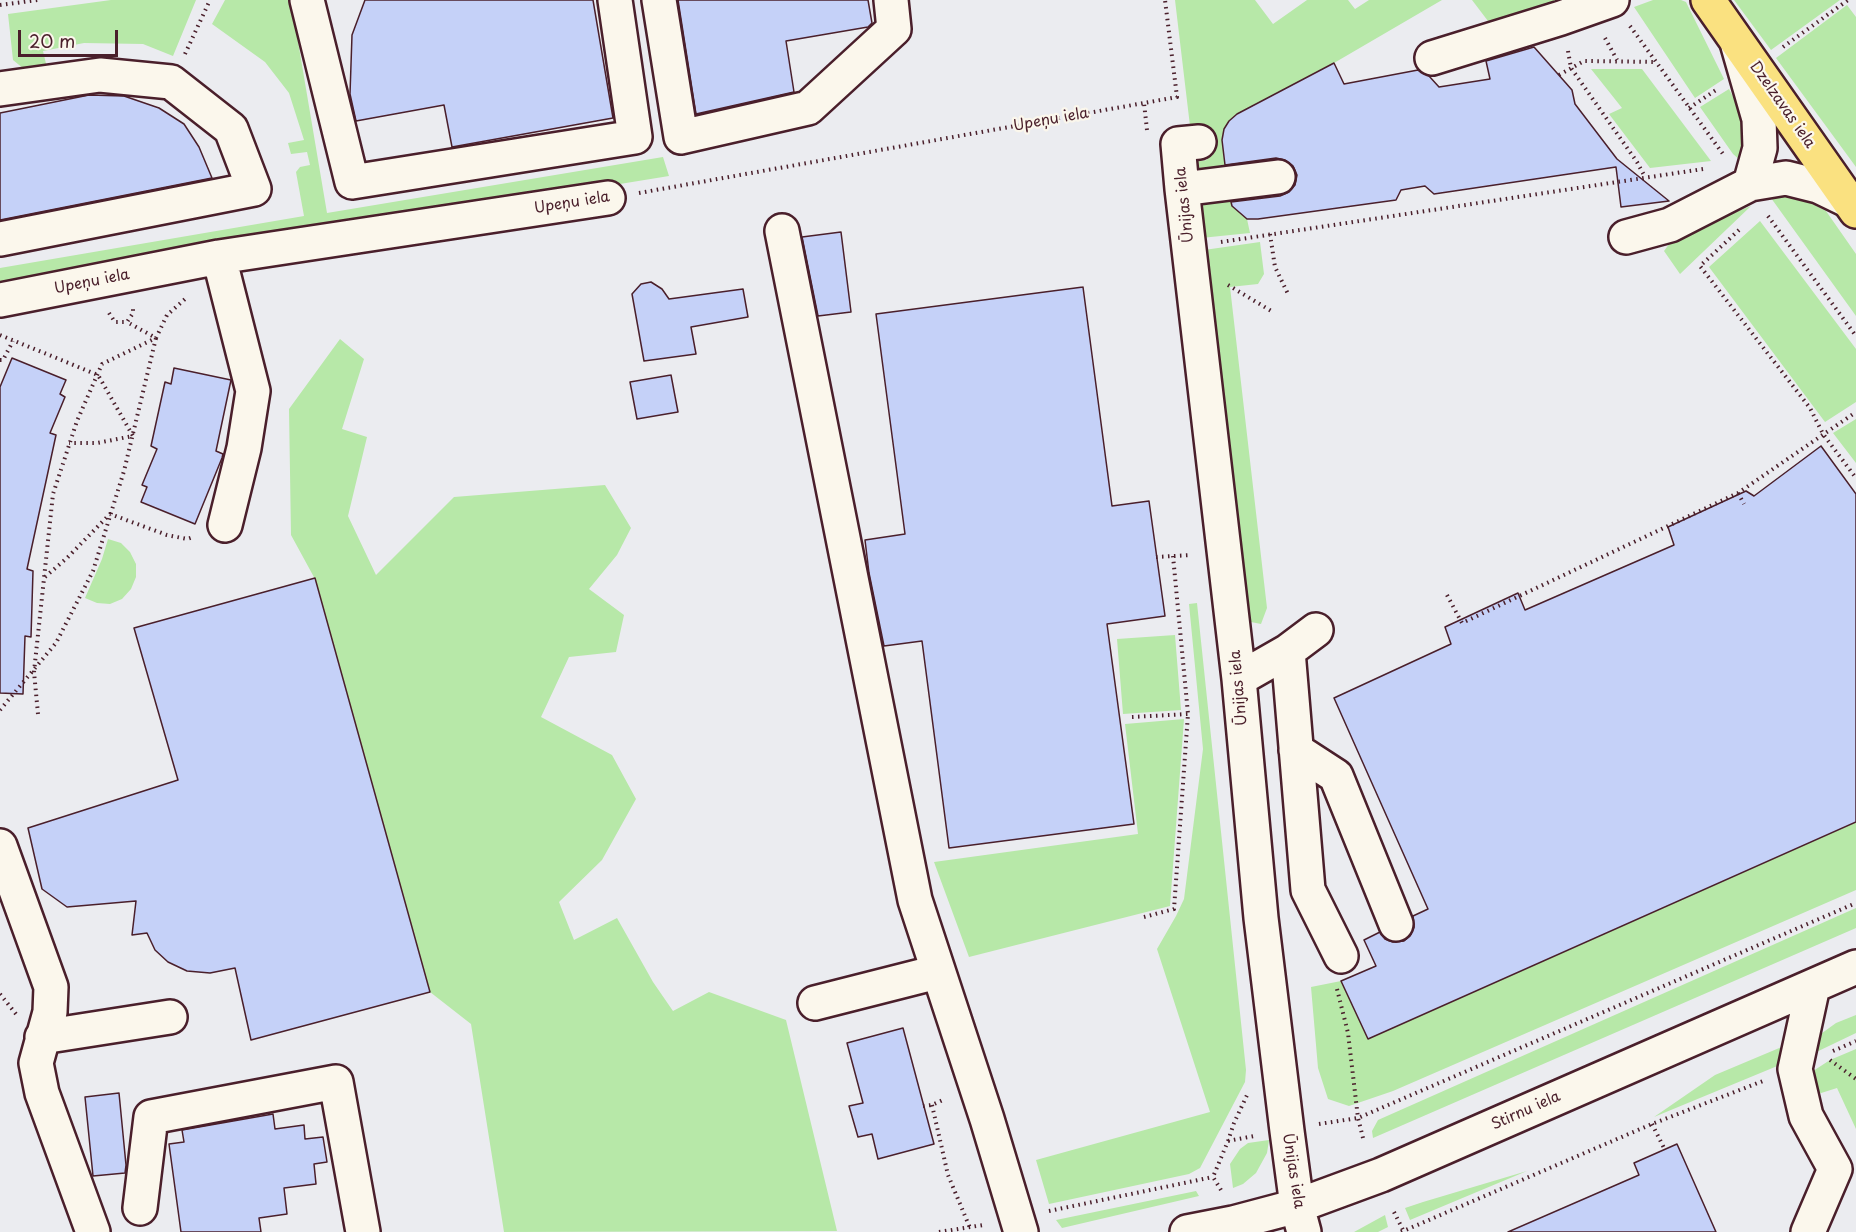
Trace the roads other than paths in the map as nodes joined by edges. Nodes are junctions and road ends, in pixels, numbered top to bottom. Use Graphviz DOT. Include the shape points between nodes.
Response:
graph roads {
  1 [pos="307,0"];
  2 [pos="615,0"];
  3 [pos="659,0"];
  4 [pos="891,0"];
  5 [pos="1612,0"];
  6 [pos="1708,0"];
  7 [pos="1737,42"];
  8 [pos="1432,58"];
  9 [pos="0,88"];
  10 [pos="1175,141"];
  11 [pos="1278,177"];
  12 [pos="1750,184"];
  13 [pos="1182,189"];
  14 [pos="608,198"];
  15 [pos="1853,206"];
  16 [pos="782,231"];
  17 [pos="1626,237"];
  18 [pos="0,239"];
  19 [pos="219,257"];
  20 [pos="0,300"];
  21 [pos="225,525"];
  22 [pos="1316,630"];
  23 [pos="1288,651"];
  24 [pos="1239,679"];
  25 [pos="1296,750"];
  26 [pos="0,846"];
  27 [pos="1308,890"];
  28 [pos="1261,918"];
  29 [pos="1396,924"];
  30 [pos="1341,956"];
  31 [pos="934,963"];
  32 [pos="1856,967"];
  33 [pos="1813,986"];
  34 [pos="814,1003"];
  35 [pos="170,1017"];
  36 [pos="42,1037"];
  37 [pos="140,1208"];
  38 [pos="1301,1219"];
  39 [pos="1020,1226"];
  40 [pos="93,1232"];
  41 [pos="363,1232"];
  42 [pos="1187,1232"];
  43 [pos="1808,1232"];
  1 -- 2 [label="street" via="352,182 635,137"];
  3 -- 4 [label="street" via="681,137 808,108 894,29"];
  5 -- 8 [label="street"];
  6 -- 7 [label="main road, Dzelzavas iela"];
  7 -- 12 [label="street" via="1759,119 1760,148"];
  7 -- 15 [label="main road, Dzelzavas iela"];
  9 -- 18 [label="street" via="100,75 171,82 231,129 254,189"];
  10 -- 13 [label="street, Ūnijas iela"];
  11 -- 13 [label="street"];
  12 -- 15 [label="street" via="1786,178 1818,186"];
  12 -- 17 [label="street" via="1670,225"];
  13 -- 24 [label="street, Ūnijas iela"];
  14 -- 19 [label="street, Upeņu iela"];
  16 -- 31 [label="street" via="915,900"];
  19 -- 20 [label="street, Upeņu iela"];
  19 -- 21 [label="street" via="253,391"];
  22 -- 23 [label="street"];
  23 -- 24 [label="street"];
  23 -- 25 [label="street"];
  24 -- 28 [label="street, Ūnijas iela"];
  25 -- 27 [label="street"];
  25 -- 29 [label="street" via="1336,776"];
  26 -- 36 [label="street" via="51,987 50,1012"];
  27 -- 28 [label="street"];
  27 -- 30 [label="street"];
  28 -- 38 [label="street, Ūnijas iela"];
  31 -- 34 [label="street"];
  31 -- 39 [label="street"];
  32 -- 33 [label="street, Stirnu iela"];
  33 -- 38 [label="street, Stirnu iela" via="1381,1175"];
  33 -- 43 [label="street" via="1805,1067 1806,1116 1835,1169"];
  35 -- 36 [label="street"];
  36 -- 40 [label="street" via="36,1063 42,1094"];
  37 -- 41 [label="street" via="151,1117 336,1082"];
  38 -- 42 [label="street, Stirnu iela" via="1233,1223"];
}
